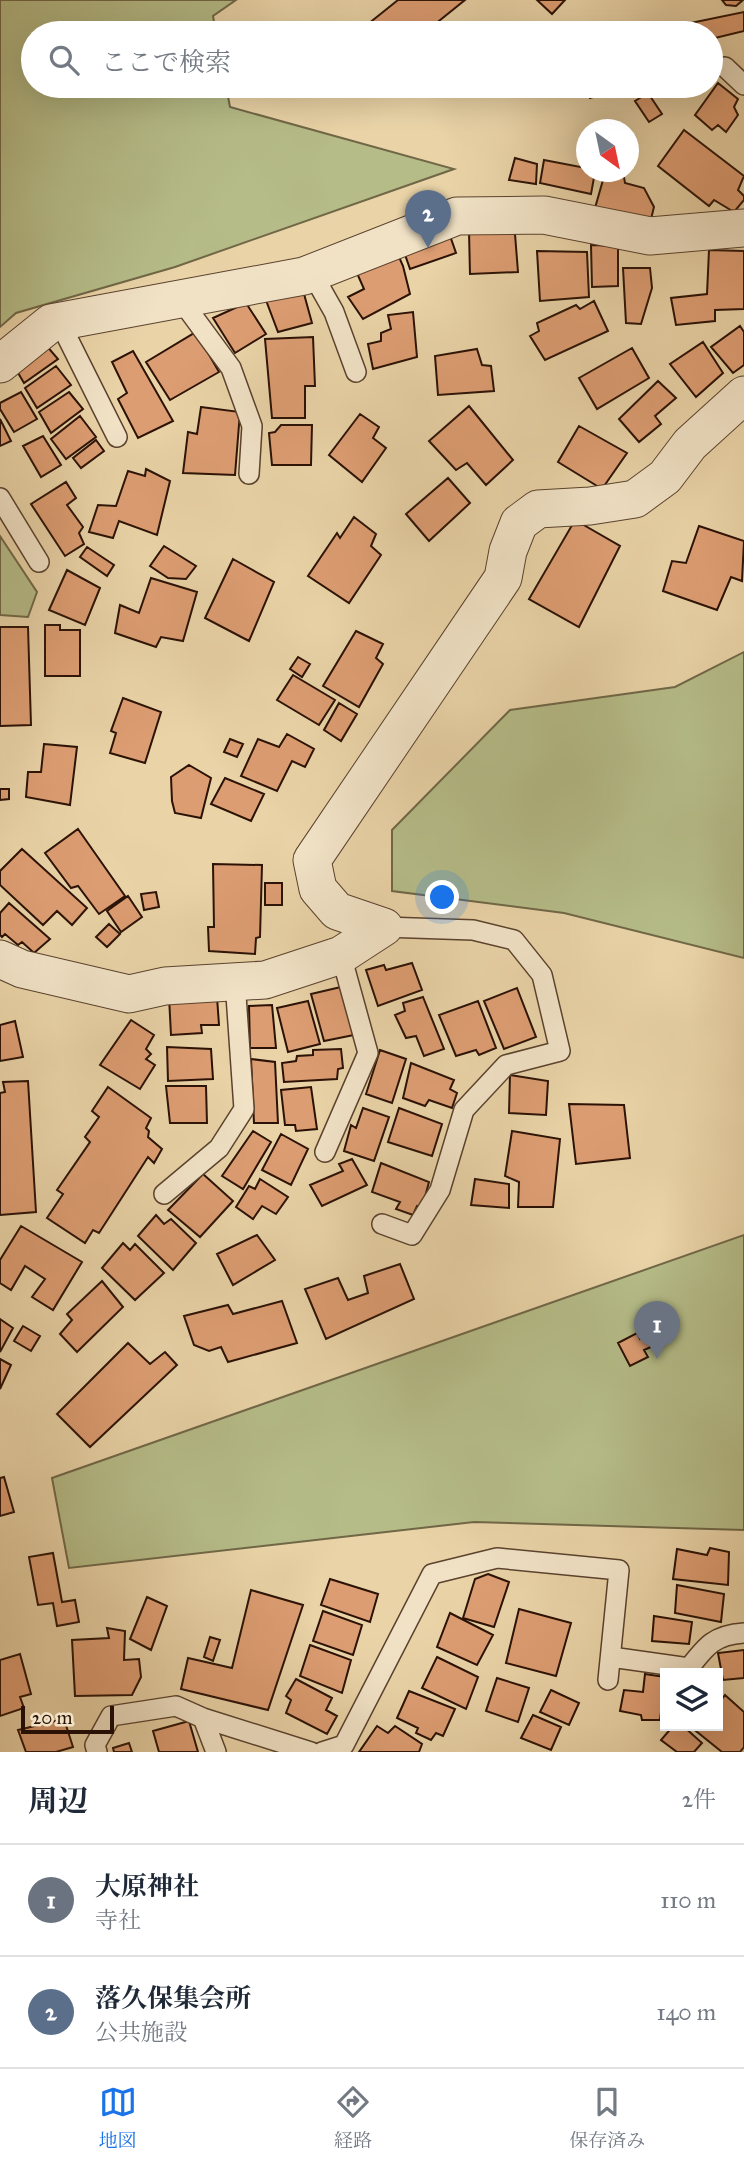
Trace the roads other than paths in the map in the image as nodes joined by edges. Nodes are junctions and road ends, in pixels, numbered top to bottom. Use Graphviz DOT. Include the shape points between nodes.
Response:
graph roads {
  1 [pos="725,67"];
  2 [pos="744,85"];
  3 [pos="744,228"];
  4 [pos="312,273"];
  5 [pos="181,300"];
  6 [pos="59,321"];
  7 [pos="0,364"];
  8 [pos="356,372"];
  9 [pos="744,396"];
  10 [pos="117,437"];
  11 [pos="248,474"];
  12 [pos="0,498"];
  13 [pos="39,562"];
  14 [pos="384,927"];
  15 [pos="341,955"];
  16 [pos="0,959"];
  17 [pos="235,981"];
  18 [pos="325,1152"];
  19 [pos="164,1194"];
  20 [pos="382,1224"];
  21 [pos="744,1633"];
  22 [pos="611,1657"];
  23 [pos="608,1680"];
  24 [pos="203,1718"];
  25 [pos="97,1752"];
  26 [pos="216,1752"];
  27 [pos="311,1752"];
  28 [pos="322,1752"];
  1 -- 2 [label="lane"];
  3 -- 4 [label="street" via="650,236 544,215 457,216"];
  4 -- 5 [label="street"];
  4 -- 8 [label="lane" via="334,312"];
  5 -- 6 [label="street"];
  5 -- 11 [label="lane" via="231,368 252,426"];
  6 -- 7 [label="street"];
  6 -- 10 [label="lane"];
  9 -- 14 [label="street" via="690,444 665,477 635,499 538,509 519,523 503,578 312,860 318,889 337,911"];
  12 -- 13 [label="lane"];
  14 -- 15 [label="street"];
  14 -- 20 [label="lane" via="473,930 514,940 542,975 560,1051 506,1065 464,1110 440,1190 412,1235"];
  15 -- 17 [label="street" via="265,980"];
  15 -- 18 [label="lane" via="368,1053"];
  16 -- 17 [label="street" via="22,969 129,994 165,986"];
  17 -- 19 [label="lane" via="244,1110 219,1148"];
  21 -- 22 [label="lane" via="727,1634 705,1647 689,1668"];
  22 -- 23 [label="lane"];
  22 -- 28 [label="lane" via="619,1570 497,1558 432,1574 344,1745"];
  24 -- 25 [label="lane" via="176,1706 111,1716 95,1745"];
  24 -- 26 [label="lane"];
  24 -- 27 [label="lane"];
}
